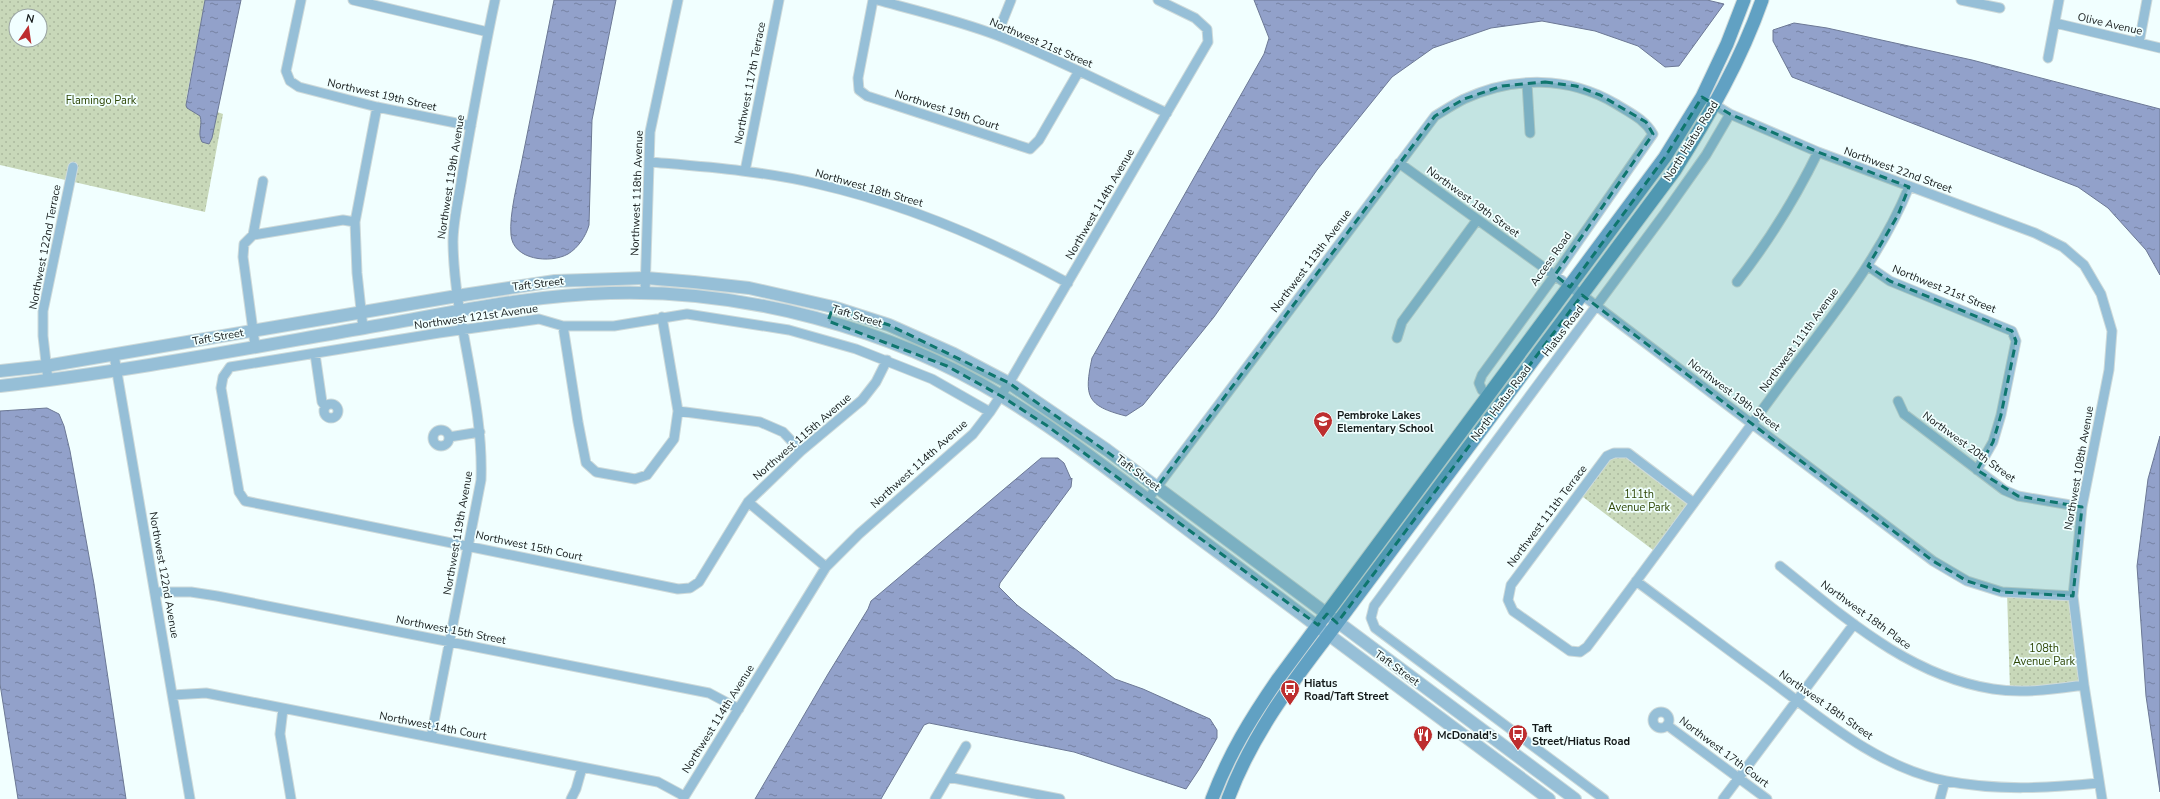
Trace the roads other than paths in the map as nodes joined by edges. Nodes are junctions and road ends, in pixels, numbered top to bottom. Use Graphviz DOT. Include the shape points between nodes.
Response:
graph roads {
  1 [pos="301,0"];
  2 [pos="353,0"];
  3 [pos="495,0"];
  4 [pos="678,0"];
  5 [pos="779,0"];
  6 [pos="873,0"];
  7 [pos="877,0"];
  8 [pos="1011,0"];
  9 [pos="1158,0"];
  10 [pos="1744,0"];
  11 [pos="1762,0"];
  12 [pos="2059,0"];
  13 [pos="2147,0"];
  14 [pos="1967,1"];
  15 [pos="2000,8"];
  16 [pos="2055,23"];
  17 [pos="488,32"];
  18 [pos="997,35"];
  19 [pos="2139,43"];
  20 [pos="2160,48"];
  21 [pos="2048,58"];
  22 [pos="1079,71"];
  23 [pos="1527,83"];
  24 [pos="1702,97"];
  25 [pos="1714,104"];
  26 [pos="378,107"];
  27 [pos="1167,113"];
  28 [pos="1730,114"];
  29 [pos="470,126"];
  30 [pos="1530,134"];
  31 [pos="1818,152"];
  32 [pos="650,162"];
  33 [pos="1399,163"];
  34 [pos="73,167"];
  35 [pos="745,171"];
  36 [pos="263,181"];
  37 [pos="1909,187"];
  38 [pos="1477,220"];
  39 [pos="355,222"];
  40 [pos="253,235"];
  41 [pos="2084,265"];
  42 [pos="1868,266"];
  43 [pos="1555,276"];
  44 [pos="646,278"];
  45 [pos="1737,282"];
  46 [pos="1068,284"];
  47 [pos="1570,287"];
  48 [pos="645,293"];
  49 [pos="1582,295"];
  50 [pos="457,296"];
  51 [pos="1596,306"];
  52 [pos="832,308"];
  53 [pos="460,310"];
  54 [pos="361,313"];
  55 [pos="662,317"];
  56 [pos="828,321"];
  57 [pos="563,326"];
  58 [pos="363,328"];
  59 [pos="463,329"];
  60 [pos="252,331"];
  61 [pos="1397,338"];
  62 [pos="255,346"];
  63 [pos="315,354"];
  64 [pos="114,355"];
  65 [pos="887,360"];
  66 [pos="46,366"];
  67 [pos="117,370"];
  68 [pos="0,372"];
  69 [pos="48,380"];
  70 [pos="1009,383"];
  71 [pos="0,386"];
  72 [pos="1001,396"];
  73 [pos="1489,396"];
  74 [pos="1898,401"];
  75 [pos="325,406"];
  76 [pos="678,411"];
  77 [pos="990,412"];
  78 [pos="1752,423"];
  79 [pos="480,432"];
  80 [pos="449,437"];
  81 [pos="801,450"];
  82 [pos="1977,470"];
  83 [pos="1157,487"];
  84 [pos="1148,499"];
  85 [pos="245,501"];
  86 [pos="748,502"];
  87 [pos="1694,503"];
  88 [pos="2082,507"];
  89 [pos="1208,526"];
  90 [pos="1384,536"];
  91 [pos="1200,538"];
  92 [pos="1396,545"];
  93 [pos="468,546"];
  94 [pos="1780,566"];
  95 [pos="826,567"];
  96 [pos="1636,581"];
  97 [pos="690,588"];
  98 [pos="155,592"];
  99 [pos="2073,596"];
  100 [pos="1327,614"];
  101 [pos="1371,618"];
  102 [pos="1338,623"];
  103 [pos="1854,624"];
  104 [pos="1318,625"];
  105 [pos="1330,634"];
  106 [pos="451,642"];
  107 [pos="1580,652"];
  108 [pos="2084,685"];
  109 [pos="173,695"];
  110 [pos="1439,698"];
  111 [pos="1798,701"];
  112 [pos="283,709"];
  113 [pos="739,709"];
  114 [pos="1430,710"];
  115 [pos="1667,725"];
  116 [pos="431,737"];
  117 [pos="966,746"];
  118 [pos="1510,751"];
  119 [pos="1501,763"];
  120 [pos="582,768"];
  121 [pos="948,777"];
  122 [pos="1739,778"];
  123 [pos="1945,781"];
  124 [pos="2100,783"];
  125 [pos="683,798"];
  126 [pos="1056,798"];
  127 [pos="190,799"];
  128 [pos="291,799"];
  129 [pos="571,799"];
  130 [pos="935,799"];
  131 [pos="1212,799"];
  132 [pos="1228,799"];
  133 [pos="1550,799"];
  134 [pos="1575,799"];
  135 [pos="1604,799"];
  136 [pos="1723,799"];
  137 [pos="1767,799"];
  138 [pos="1940,799"];
  139 [pos="2102,799"];
  1 -- 26 [label="street, Northwest 19th Street" via="286,71 290,81 298,87"];
  2 -- 17 [label="street"];
  3 -- 17 [label="street, Northwest 119th Avenue"];
  4 -- 32 [label="street, Northwest 118th Avenue" via="650,132"];
  5 -- 35 [label="street, Northwest 117th Terrace"];
  6 -- 22 [label="street, Northwest 19th Court" via="858,78 859,90 867,96 1030,149 1039,140"];
  7 -- 18 [label="street, Northwest 21st Street"];
  8 -- 18 [label="street"];
  9 -- 27 [label="street, Northwest 114th Avenue" via="1195,18 1207,29 1208,42"];
  10 -- 24 [label="main road, North Hiatus Road"];
  11 -- 25 [label="main road, North Hiatus Road"];
  12 -- 16 [label="street"];
  13 -- 19 [label="street"];
  14 -- 15 [label="street"];
  16 -- 19 [label="street, Olive Avenue"];
  16 -- 21 [label="street"];
  17 -- 29 [label="street, Northwest 119th Avenue"];
  18 -- 22 [label="street, Northwest 21st Street"];
  19 -- 20 [label="street, Olive Avenue"];
  22 -- 27 [label="street, Northwest 21st Street"];
  23 -- 30 [label="street"];
  23 -- 33 [label="street, Northwest 113th Avenue" via="1502,86 1464,99 1435,116"];
  23 -- 43 [label="street, Access Road" via="1545,82 1576,86 1600,95 1646,122 1653,134"];
  24 -- 25 [label="street, Northwest 22nd Street"];
  24 -- 47 [label="main road, North Hiatus Road" via="1666,157"];
  25 -- 28 [label="street, Northwest 22nd Street"];
  25 -- 49 [label="main road, North Hiatus Road" via="1675,170"];
  26 -- 29 [label="street, Northwest 19th Street"];
  26 -- 39 [label="street"];
  27 -- 46 [label="street, Northwest 114th Avenue"];
  28 -- 31 [label="street, Northwest 22nd Street"];
  28 -- 51 [label="street, Hiatus Road" via="1706,155"];
  29 -- 50 [label="street, Northwest 119th Avenue" via="453,240"];
  31 -- 37 [label="street, Northwest 22nd Street"];
  31 -- 45 [label="street" via="1797,194 1762,250"];
  32 -- 35 [label="street, Northwest 18th Street"];
  32 -- 44 [label="street, Northwest 118th Avenue"];
  33 -- 38 [label="street, Northwest 19th Street"];
  33 -- 83 [label="street, Northwest 113th Avenue"];
  34 -- 66 [label="street, Northwest 122nd Terrace" via="43,311 42,336"];
  35 -- 46 [label="street, Northwest 18th Street" via="818,184 922,216 1028,262"];
  36 -- 40 [label="street"];
  37 -- 41 [label="street, Northwest 22nd Street" via="2035,233 2063,247"];
  37 -- 42 [label="street, Northwest 111th Avenue" via="1898,215"];
  38 -- 43 [label="street, Northwest 19th Street"];
  38 -- 61 [label="street" via="1402,322"];
  39 -- 40 [label="street" via="343,220"];
  39 -- 54 [label="street"];
  40 -- 60 [label="street" via="244,244 243,257"];
  41 -- 88 [label="street, Northwest 108th Avenue" via="2101,294 2112,331 2109,370"];
  42 -- 78 [label="street, Northwest 111th Avenue"];
  42 -- 82 [label="street, Northwest 21st Street" via="1890,281 2012,331 2016,341 2002,415 1993,442"];
  43 -- 47 [label="street, Northwest 19th Street"];
  43 -- 73 [label="street, Access Road" via="1482,375 1478,383"];
  44 -- 48 [label="street, Northwest 118th Avenue"];
  44 -- 50 [label="street, Taft Street" via="555,281"];
  44 -- 52 [label="street, Taft Street" via="750,288"];
  46 -- 70 [label="street, Northwest 114th Avenue"];
  47 -- 49 [label="street, Northwest 19th Street"];
  47 -- 73 [label="main road, North Hiatus Road"];
  48 -- 53 [label="street, Taft Street" via="556,297"];
  48 -- 56 [label="street, Taft Street" via="696,296 790,311"];
  49 -- 51 [label="street, Northwest 19th Street"];
  49 -- 92 [label="main road, North Hiatus Road"];
  50 -- 53 [label="street, Northwest 119th Avenue"];
  50 -- 54 [label="street, Taft Street"];
  51 -- 78 [label="street, Northwest 19th Street"];
  51 -- 101 [label="street, Hiatus Road" via="1374,606"];
  52 -- 56 [label="street"];
  52 -- 70 [label="street, Taft Street" via="896,328 954,354"];
  53 -- 58 [label="street, Taft Street"];
  53 -- 59 [label="street, Northwest 119th Avenue"];
  54 -- 58 [label="street"];
  54 -- 60 [label="street, Taft Street"];
  55 -- 57 [label="street, Northwest 121st Avenue" via="614,326"];
  55 -- 65 [label="street, Northwest 121st Avenue" via="687,314 788,330"];
  55 -- 76 [label="street"];
  56 -- 72 [label="street, Taft Street" via="947,366"];
  57 -- 59 [label="street, Northwest 121st Avenue" via="539,319"];
  57 -- 76 [label="street" via="586,464 596,472 635,479 647,475 674,439"];
  58 -- 62 [label="street, Taft Street"];
  59 -- 63 [label="street, Northwest 121st Avenue"];
  59 -- 79 [label="street, Northwest 119th Avenue"];
  60 -- 62 [label="street"];
  60 -- 64 [label="street, Taft Street"];
  62 -- 67 [label="street, Taft Street"];
  63 -- 75 [label="street" via="322,402"];
  63 -- 85 [label="street, Northwest 121st Avenue" via="230,367 222,377 221,388 239,492"];
  64 -- 66 [label="street, Taft Street"];
  64 -- 67 [label="street, Northwest 122nd Avenue"];
  65 -- 77 [label="street, Northwest 121st Avenue" via="932,379"];
  65 -- 81 [label="street, Northwest 115th Avenue" via="876,382 862,400"];
  66 -- 68 [label="street, Taft Street"];
  66 -- 69 [label="street, Northwest 122nd Terrace"];
  67 -- 69 [label="street, Taft Street"];
  67 -- 98 [label="street, Northwest 122nd Avenue"];
  69 -- 71 [label="street, Taft Street"];
  70 -- 72 [label="street, Northwest 114th Avenue"];
  70 -- 83 [label="street, Taft Street"];
  72 -- 77 [label="street, Northwest 114th Avenue"];
  72 -- 84 [label="street, Taft Street" via="1046,425"];
  73 -- 90 [label="main road, North Hiatus Road"];
  74 -- 82 [label="street, Northwest 20th Street" via="1904,414"];
  76 -- 81 [label="street" via="760,422 783,432"];
  77 -- 95 [label="street, Northwest 114th Avenue" via="973,434 859,534"];
  78 -- 87 [label="street, Northwest 111th Avenue"];
  78 -- 99 [label="street, Northwest 19th Street" via="1933,561 1967,581 2002,592"];
  79 -- 80 [label="street"];
  79 -- 93 [label="street, Northwest 119th Avenue" via="481,480"];
  81 -- 86 [label="street, Northwest 115th Avenue"];
  82 -- 88 [label="street, Northwest 20th Street" via="2004,490 2018,496"];
  83 -- 84 [label="street, Northwest 113th Avenue"];
  83 -- 89 [label="street, Taft Street"];
  84 -- 91 [label="street, Taft Street"];
  85 -- 93 [label="street, Northwest 15th Court"];
  86 -- 95 [label="street"];
  86 -- 97 [label="street, Northwest 115th Avenue" via="699,582"];
  87 -- 96 [label="street, Northwest 111th Avenue"];
  87 -- 107 [label="street, Northwest 111th Terrace" via="1628,453 1607,456 1511,585 1508,600 1514,611 1570,650"];
  88 -- 99 [label="street, Northwest 108th Avenue"];
  89 -- 91 [label="street"];
  89 -- 100 [label="street, Taft Street"];
  90 -- 92 [label="main road"];
  90 -- 100 [label="main road, North Hiatus Road"];
  91 -- 104 [label="street, Taft Street"];
  92 -- 102 [label="main road, North Hiatus Road"];
  93 -- 97 [label="street, Northwest 15th Court" via="678,588"];
  93 -- 106 [label="street, Northwest 119th Avenue"];
  94 -- 103 [label="street, Northwest 18th Place"];
  95 -- 113 [label="street, Northwest 114th Avenue"];
  96 -- 107 [label="street, Northwest 111th Avenue" via="1587,647"];
  96 -- 111 [label="street, Northwest 18th Street"];
  98 -- 106 [label="street, Northwest 15th Street" via="191,592 217,596"];
  98 -- 109 [label="street, Northwest 122nd Avenue"];
  99 -- 108 [label="street, Northwest 108th Avenue"];
  100 -- 102 [label="street, Taft Street"];
  100 -- 104 [label="main road, North Hiatus Road"];
  101 -- 135 [label="street, Taft Street" via="1375,628"];
  102 -- 105 [label="main road, North Hiatus Road"];
  102 -- 110 [label="street, Taft Street"];
  103 -- 108 [label="street, Northwest 18th Place" via="1902,657 1942,676 1993,689 2040,691"];
  103 -- 111 [label="street"];
  104 -- 105 [label="street, Taft Street"];
  104 -- 131 [label="main road, North Hiatus Road" via="1248,722"];
  105 -- 114 [label="street, Taft Street"];
  105 -- 132 [label="main road, North Hiatus Road" via="1285,691 1258,734"];
  106 -- 113 [label="street, Northwest 15th Street" via="709,693"];
  106 -- 116 [label="street, Northwest 119th Avenue"];
  108 -- 124 [label="street, Northwest 108th Avenue"];
  109 -- 112 [label="street, Northwest 14th Court" via="206,693"];
  109 -- 127 [label="street, Northwest 122nd Avenue"];
  110 -- 114 [label="street"];
  110 -- 118 [label="street, Taft Street"];
  111 -- 122 [label="street"];
  111 -- 123 [label="street, Northwest 18th Street" via="1853,741 1900,766"];
  112 -- 116 [label="street, Northwest 14th Court"];
  112 -- 128 [label="street" via="280,734"];
  113 -- 125 [label="street, Northwest 114th Avenue"];
  114 -- 119 [label="street, Taft Street"];
  115 -- 122 [label="street, Northwest 17th Court"];
  116 -- 120 [label="street, Northwest 14th Court"];
  117 -- 121 [label="street"];
  118 -- 119 [label="street"];
  118 -- 134 [label="street, Taft Street"];
  119 -- 133 [label="street, Taft Street"];
  120 -- 125 [label="street, Northwest 14th Court" via="658,782"];
  120 -- 129 [label="street"];
  121 -- 126 [label="street"];
  121 -- 130 [label="street"];
  122 -- 136 [label="street"];
  122 -- 137 [label="street, Northwest 17th Court"];
  123 -- 124 [label="street, Northwest 18th Street" via="1997,789 2050,788"];
  123 -- 138 [label="street"];
  124 -- 139 [label="street, Northwest 108th Avenue"];
}
